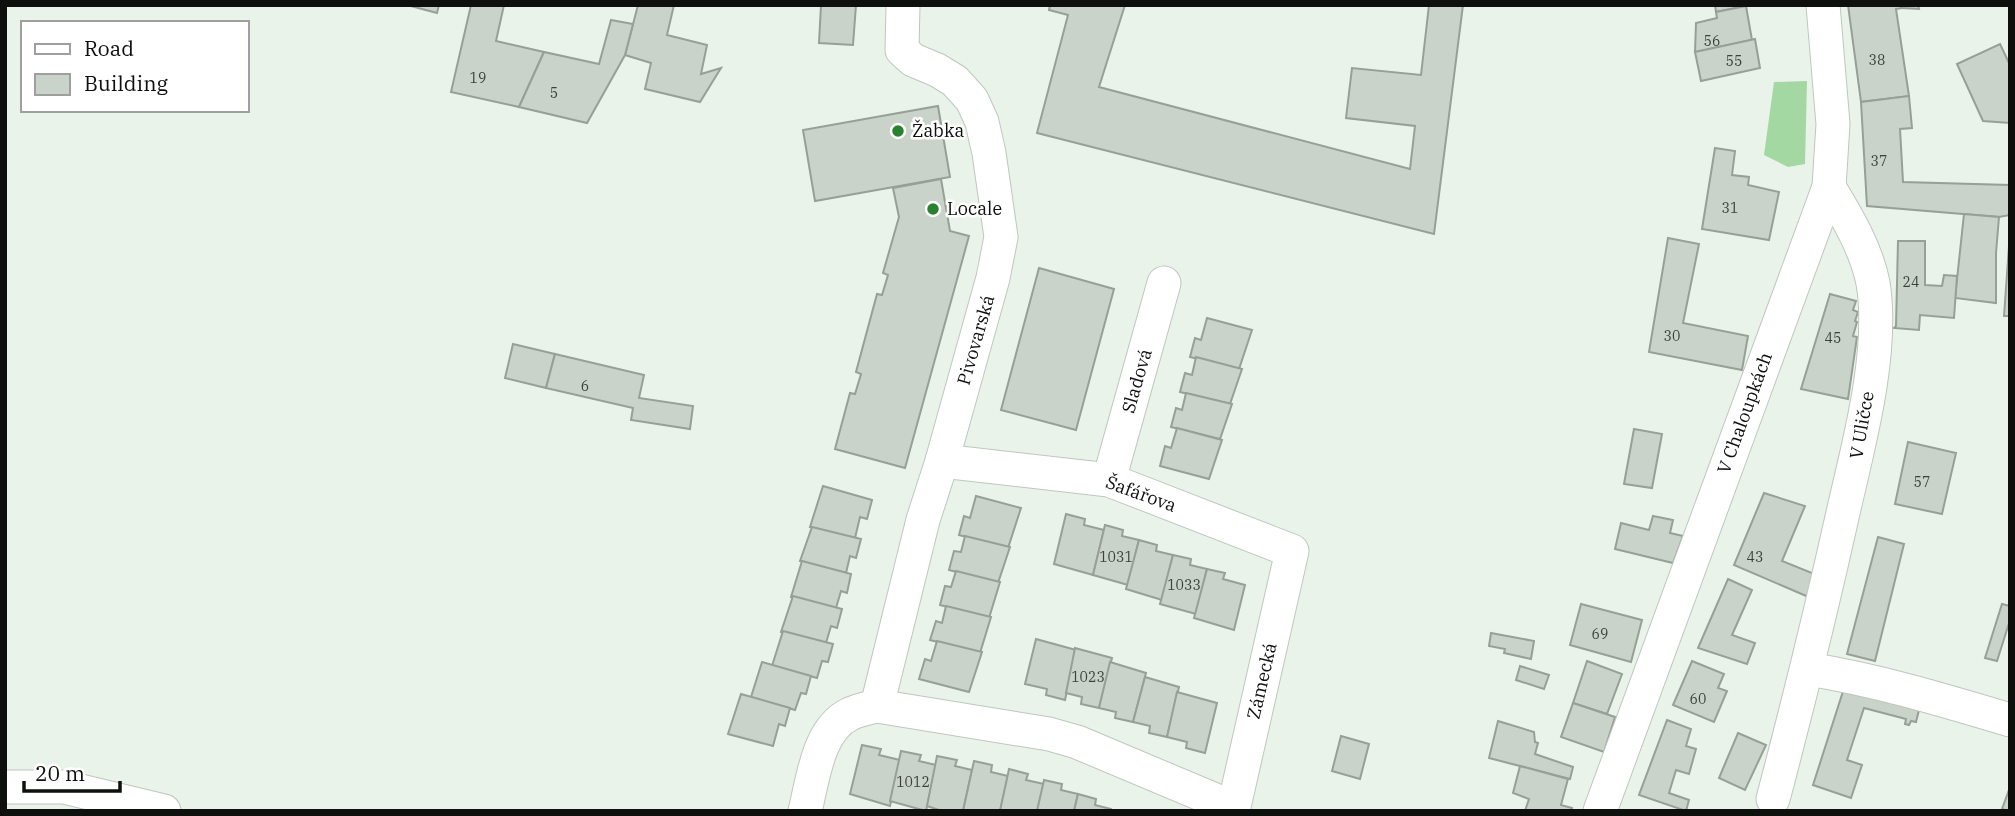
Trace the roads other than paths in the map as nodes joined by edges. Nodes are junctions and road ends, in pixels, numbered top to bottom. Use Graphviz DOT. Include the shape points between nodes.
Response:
graph roads {
  1 [pos="903,5"];
  2 [pos="1823,5"];
  3 [pos="1829,187"];
  4 [pos="1164,283"];
  5 [pos="942,461"];
  6 [pos="1109,480"];
  7 [pos="1292,551"];
  8 [pos="1808,668"];
  9 [pos="877,706"];
  10 [pos="2010,720"];
  11 [pos="5,788"];
  12 [pos="1773,799"];
  13 [pos="1234,810"];
  14 [pos="164,811"];
  15 [pos="805,811"];
  16 [pos="1600,811"];
  1 -- 5 [label="street, Pivovarská" via="902,50 913,61 955,81 972,100 982,122 1001,237"];
  2 -- 3 [label="street, V Chaloupkách" via="1832,124"];
  3 -- 8 [label="street, V Uličce" via="1857,235 1873,283 1876,346"];
  3 -- 16 [label="street, V Chaloupkách"];
  4 -- 6 [label="street, Sladová"];
  5 -- 6 [label="street, Šafářova"];
  5 -- 9 [label="street, Pivovarská"];
  6 -- 7 [label="street, Šafářova"];
  7 -- 13 [label="street, Zámecká"];
  8 -- 10 [label="street"];
  8 -- 12 [label="street, V Uličce"];
  9 -- 13 [label="street" via="1058,737"];
  9 -- 15 [label="street" via="849,715 830,731"];
  11 -- 14 [label="street" via="64,787"];
}
